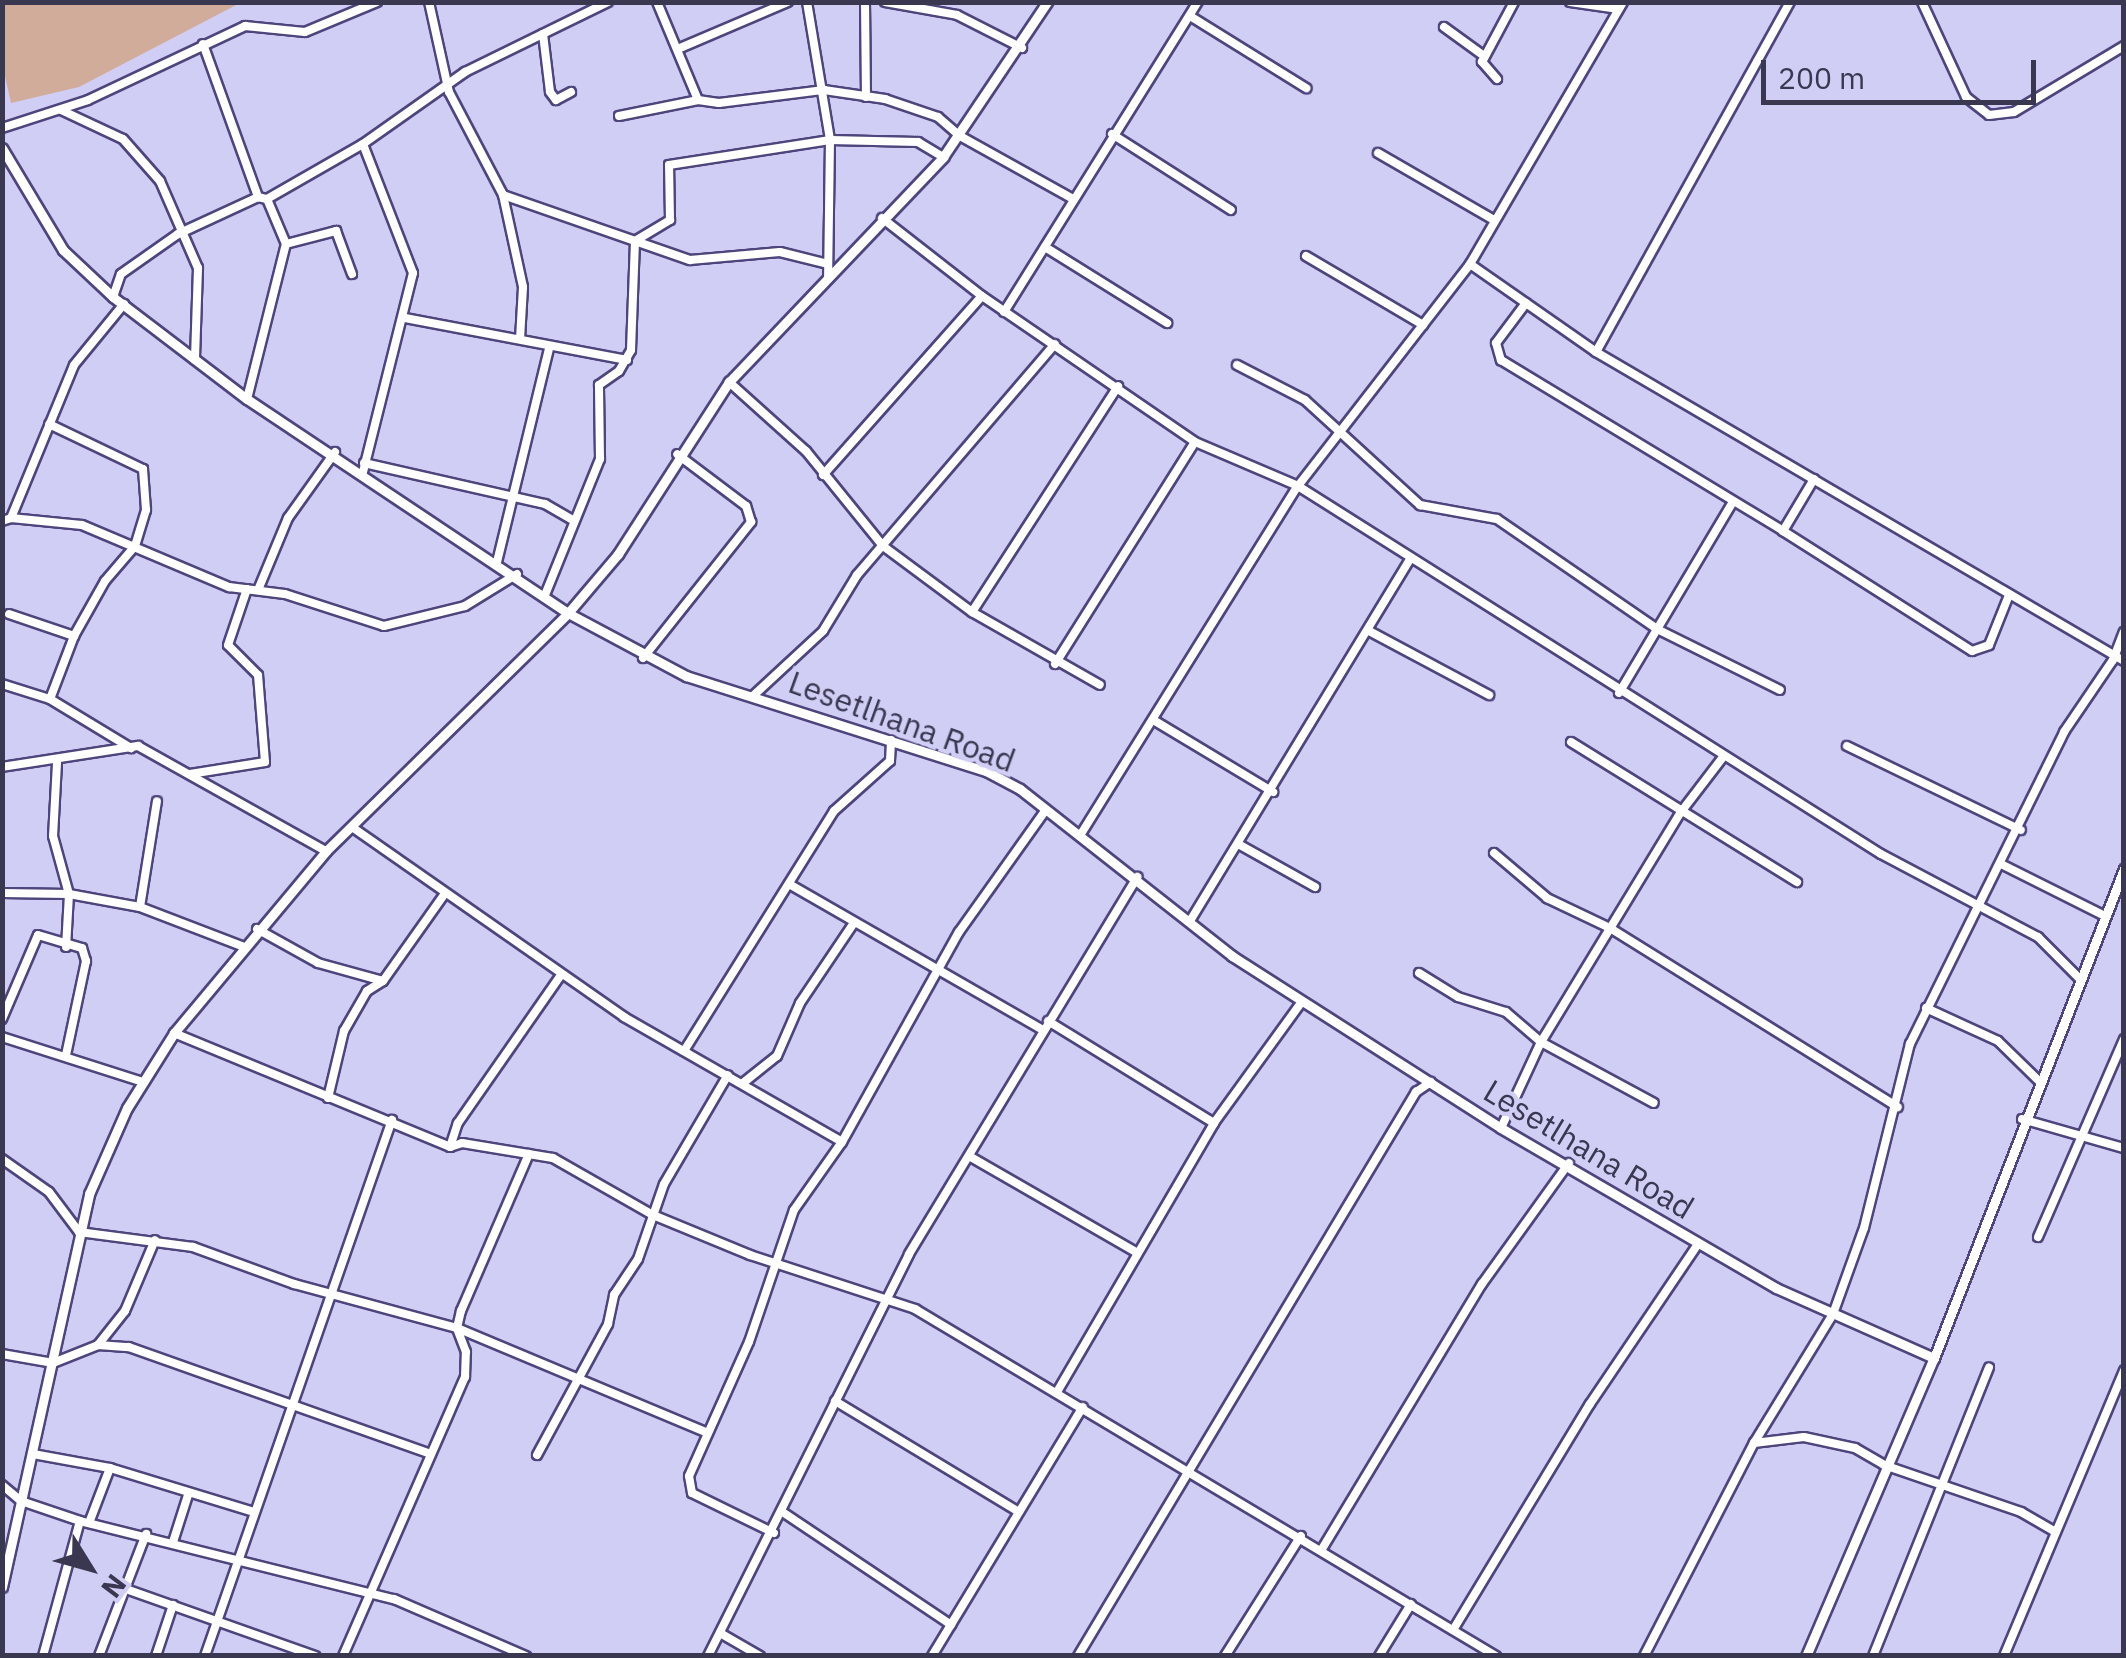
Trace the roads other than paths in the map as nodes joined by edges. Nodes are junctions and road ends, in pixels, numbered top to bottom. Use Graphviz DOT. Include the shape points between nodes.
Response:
graph roads {
  1 [pos="377,2"];
  2 [pos="429,2"];
  3 [pos="608,2"];
  4 [pos="656,2"];
  5 [pos="788,2"];
  6 [pos="806,2"];
  7 [pos="865,2"];
  8 [pos="885,2"];
  9 [pos="1198,2"];
  10 [pos="1514,2"];
  11 [pos="1570,2"];
  12 [pos="1790,2"];
  13 [pos="1922,2"];
  14 [pos="1044,4"];
  15 [pos="1620,6"];
  16 [pos="1190,16"];
  17 [pos="1444,27"];
  18 [pos="542,34"];
  19 [pos="203,44"];
  20 [pos="2124,46"];
  21 [pos="680,48"];
  22 [pos="1022,48"];
  23 [pos="1484,56"];
  24 [pos="1498,79"];
  25 [pos="448,86"];
  26 [pos="1306,88"];
  27 [pos="824,90"];
  28 [pos="571,92"];
  29 [pos="866,97"];
  30 [pos="698,100"];
  31 [pos="62,110"];
  32 [pos="618,116"];
  33 [pos="2,128"];
  34 [pos="1112,134"];
  35 [pos="960,136"];
  36 [pos="830,140"];
  37 [pos="363,144"];
  38 [pos="2,148"];
  39 [pos="1378,153"];
  40 [pos="943,157"];
  41 [pos="503,194"];
  42 [pos="263,198"];
  43 [pos="1073,200"];
  44 [pos="1231,210"];
  45 [pos="882,218"];
  46 [pos="1494,220"];
  47 [pos="178,234"];
  48 [pos="635,241"];
  49 [pos="286,244"];
  50 [pos="1044,247"];
  51 [pos="1306,256"];
  52 [pos="828,264"];
  53 [pos="1470,264"];
  54 [pos="352,274"];
  55 [pos="828,278"];
  56 [pos="982,296"];
  57 [pos="113,297"];
  58 [pos="1526,303"];
  59 [pos="124,304"];
  60 [pos="1004,312"];
  61 [pos="405,318"];
  62 [pos="1167,323"];
  63 [pos="1423,325"];
  64 [pos="520,339"];
  65 [pos="1055,344"];
  66 [pos="549,348"];
  67 [pos="1596,352"];
  68 [pos="195,360"];
  69 [pos="628,360"];
  70 [pos="1237,366"];
  71 [pos="729,382"];
  72 [pos="1118,386"];
  73 [pos="248,399"];
  74 [pos="50,424"];
  75 [pos="1343,430"];
  76 [pos="1196,442"];
  77 [pos="335,452"];
  78 [pos="677,454"];
  79 [pos="363,468"];
  80 [pos="823,474"];
  81 [pos="1814,478"];
  82 [pos="1298,486"];
  83 [pos="515,496"];
  84 [pos="1733,502"];
  85 [pos="7,519"];
  86 [pos="575,522"];
  87 [pos="1782,531"];
  88 [pos="135,546"];
  89 [pos="883,546"];
  90 [pos="1410,559"];
  91 [pos="497,562"];
  92 [pos="517,574"];
  93 [pos="253,590"];
  94 [pos="545,595"];
  95 [pos="2009,595"];
  96 [pos="568,612"];
  97 [pos="972,612"];
  98 [pos="9,614"];
  99 [pos="1657,630"];
  100 [pos="1371,632"];
  101 [pos="2124,632"];
  102 [pos="74,636"];
  103 [pos="643,658"];
  104 [pos="2118,660"];
  105 [pos="1054,664"];
  106 [pos="2,684"];
  107 [pos="1100,686"];
  108 [pos="1780,690"];
  109 [pos="1620,693"];
  110 [pos="754,695"];
  111 [pos="1489,695"];
  112 [pos="50,699"];
  113 [pos="1155,721"];
  114 [pos="891,740"];
  115 [pos="1572,742"];
  116 [pos="1847,746"];
  117 [pos="131,748"];
  118 [pos="1723,757"];
  119 [pos="56,763"];
  120 [pos="2,767"];
  121 [pos="190,774"];
  122 [pos="1273,792"];
  123 [pos="157,801"];
  124 [pos="1045,811"];
  125 [pos="1681,812"];
  126 [pos="352,828"];
  127 [pos="2021,830"];
  128 [pos="1081,834"];
  129 [pos="1240,844"];
  130 [pos="326,851"];
  131 [pos="1494,853"];
  132 [pos="2000,864"];
  133 [pos="2124,870"];
  134 [pos="1136,877"];
  135 [pos="1797,882"];
  136 [pos="789,884"];
  137 [pos="1315,887"];
  138 [pos="2,893"];
  139 [pos="69,894"];
  140 [pos="444,896"];
  141 [pos="1983,905"];
  142 [pos="140,907"];
  143 [pos="2104,916"];
  144 [pos="1190,921"];
  145 [pos="853,924"];
  146 [pos="1610,928"];
  147 [pos="257,929"];
  148 [pos="66,947"];
  149 [pos="244,947"];
  150 [pos="1418,973"];
  151 [pos="561,975"];
  152 [pos="940,977"];
  153 [pos="2078,977"];
  154 [pos="383,981"];
  155 [pos="1301,1003"];
  156 [pos="1926,1008"];
  157 [pos="2,1018"];
  158 [pos="1048,1021"];
  159 [pos="1042,1030"];
  160 [pos="174,1033"];
  161 [pos="2,1037"];
  162 [pos="2124,1039"];
  163 [pos="1541,1042"];
  164 [pos="684,1051"];
  165 [pos="66,1055"];
  166 [pos="728,1074"];
  167 [pos="2038,1080"];
  168 [pos="1432,1081"];
  169 [pos="143,1082"];
  170 [pos="743,1084"];
  171 [pos="328,1098"];
  172 [pos="1654,1103"];
  173 [pos="1898,1107"];
  174 [pos="2022,1119"];
  175 [pos="392,1120"];
  176 [pos="1214,1123"];
  177 [pos="1502,1128"];
  178 [pos="2083,1132"];
  179 [pos="842,1142"];
  180 [pos="450,1147"];
  181 [pos="2124,1148"];
  182 [pos="529,1154"];
  183 [pos="968,1156"];
  184 [pos="2,1158"];
  185 [pos="1569,1164"];
  186 [pos="653,1215"];
  187 [pos="79,1232"];
  188 [pos="2038,1237"];
  189 [pos="155,1240"];
  190 [pos="1698,1244"];
  191 [pos="1136,1252"];
  192 [pos="777,1260"];
  193 [pos="332,1290"];
  194 [pos="889,1299"];
  195 [pos="1833,1314"];
  196 [pos="456,1328"];
  197 [pos="98,1345"];
  198 [pos="2,1354"];
  199 [pos="1934,1358"];
  200 [pos="53,1363"];
  201 [pos="1989,1367"];
  202 [pos="2124,1370"];
  203 [pos="576,1374"];
  204 [pos="1057,1392"];
  205 [pos="834,1401"];
  206 [pos="294,1403"];
  207 [pos="1083,1407"];
  208 [pos="708,1432"];
  209 [pos="1754,1443"];
  210 [pos="33,1454"];
  211 [pos="432,1454"];
  212 [pos="537,1455"];
  213 [pos="1884,1465"];
  214 [pos="110,1468"];
  215 [pos="1193,1472"];
  216 [pos="1946,1482"];
  217 [pos="2,1485"];
  218 [pos="189,1492"];
  219 [pos="21,1501"];
  220 [pos="1017,1511"];
  221 [pos="254,1512"];
  222 [pos="784,1513"];
  223 [pos="85,1522"];
  224 [pos="2055,1532"];
  225 [pos="774,1533"];
  226 [pos="146,1534"];
  227 [pos="1300,1536"];
  228 [pos="173,1542"];
  229 [pos="1322,1549"];
  230 [pos="236,1562"];
  231 [pos="2,1587"];
  232 [pos="123,1588"];
  233 [pos="368,1593"];
  234 [pos="1410,1604"];
  235 [pos="173,1605"];
  236 [pos="216,1620"];
  237 [pos="952,1624"];
  238 [pos="1453,1630"];
  239 [pos="720,1633"];
  240 [pos="503,1651"];
  241 [pos="44,1656"];
  242 [pos="99,1656"];
  243 [pos="156,1656"];
  244 [pos="205,1656"];
  245 [pos="315,1656"];
  246 [pos="343,1656"];
  247 [pos="526,1656"];
  248 [pos="708,1656"];
  249 [pos="760,1656"];
  250 [pos="932,1656"];
  251 [pos="1078,1656"];
  252 [pos="1225,1656"];
  253 [pos="1380,1656"];
  254 [pos="1496,1656"];
  255 [pos="1644,1656"];
  256 [pos="1806,1656"];
  257 [pos="1873,1656"];
  258 [pos="2004,1656"];
  1 -- 19 [label="street" via="305,32 245,26"];
  2 -- 25 [label="street"];
  3 -- 18 [label="street"];
  4 -- 21 [label="street"];
  5 -- 21 [label="street"];
  6 -- 27 [label="street"];
  7 -- 29 [label="street"];
  8 -- 22 [label="street" via="957,15"];
  9 -- 16 [label="street"];
  10 -- 23 [label="street"];
  11 -- 15 [label="street"];
  12 -- 67 [label="street"];
  13 -- 20 [label="street" via="1966,97 1989,115 2014,112"];
  14 -- 22 [label="street"];
  15 -- 46 [label="street"];
  16 -- 26 [label="street"];
  16 -- 34 [label="street"];
  17 -- 23 [label="street"];
  18 -- 25 [label="street"];
  18 -- 28 [label="street" via="550,92 556,100"];
  19 -- 31 [label="street"];
  19 -- 42 [label="street"];
  21 -- 30 [label="street"];
  22 -- 35 [label="street"];
  23 -- 24 [label="street" via="1484,68"];
  25 -- 37 [label="street"];
  25 -- 41 [label="street" via="477,155"];
  27 -- 29 [label="street"];
  27 -- 30 [label="street" via="719,104"];
  27 -- 36 [label="street"];
  29 -- 35 [label="street" via="938,117"];
  30 -- 32 [label="street"];
  31 -- 33 [label="street"];
  31 -- 47 [label="street" via="112,130 137,150 160,180"];
  34 -- 43 [label="street"];
  34 -- 44 [label="street"];
  35 -- 40 [label="street"];
  35 -- 43 [label="street"];
  36 -- 40 [label="street" via="918,142"];
  36 -- 48 [label="street" via="668,165 670,220"];
  36 -- 52 [label="street"];
  37 -- 42 [label="street"];
  37 -- 61 [label="street" via="409,254 412,290"];
  38 -- 57 [label="street, Lesetlhana Road" via="64,250"];
  39 -- 46 [label="street"];
  40 -- 45 [label="street"];
  41 -- 48 [label="street"];
  41 -- 64 [label="street" via="522,287"];
  42 -- 47 [label="street"];
  42 -- 49 [label="street"];
  43 -- 50 [label="street"];
  45 -- 55 [label="street"];
  45 -- 56 [label="street"];
  46 -- 53 [label="street"];
  47 -- 57 [label="street" via="121,274"];
  47 -- 68 [label="street" via="198,268"];
  48 -- 52 [label="street" via="690,260 780,252"];
  48 -- 69 [label="street"];
  49 -- 54 [label="street" via="336,230"];
  49 -- 73 [label="street"];
  50 -- 60 [label="street"];
  50 -- 62 [label="street"];
  51 -- 63 [label="street"];
  52 -- 55 [label="street"];
  53 -- 58 [label="street"];
  53 -- 63 [label="street"];
  55 -- 71 [label="street"];
  56 -- 60 [label="street"];
  56 -- 80 [label="street"];
  57 -- 59 [label="street, Lesetlhana Road"];
  58 -- 67 [label="street"];
  58 -- 84 [label="street" via="1496,343 1497,355"];
  59 -- 68 [label="street, Lesetlhana Road"];
  59 -- 74 [label="street" via="74,366"];
  60 -- 65 [label="street"];
  61 -- 64 [label="street"];
  61 -- 79 [label="street"];
  63 -- 75 [label="street"];
  64 -- 66 [label="street"];
  65 -- 72 [label="street"];
  65 -- 89 [label="street"];
  66 -- 69 [label="street"];
  66 -- 83 [label="street"];
  67 -- 81 [label="street"];
  68 -- 73 [label="street, Lesetlhana Road"];
  69 -- 86 [label="street" via="599,385 600,459"];
  70 -- 75 [label="street" via="1298,396"];
  71 -- 78 [label="street"];
  71 -- 80 [label="street" via="776,420"];
  72 -- 76 [label="street"];
  72 -- 97 [label="street"];
  73 -- 77 [label="street, Lesetlhana Road"];
  74 -- 85 [label="street"];
  74 -- 88 [label="street" via="144,469 148,496"];
  75 -- 82 [label="street"];
  75 -- 99 [label="street" via="1420,505 1498,519"];
  76 -- 82 [label="street"];
  76 -- 105 [label="street"];
  77 -- 79 [label="street, Lesetlhana Road"];
  77 -- 93 [label="street" via="288,518"];
  78 -- 96 [label="street" via="618,554"];
  78 -- 103 [label="street" via="746,506 751,522"];
  79 -- 83 [label="street"];
  79 -- 91 [label="street, Lesetlhana Road"];
  80 -- 89 [label="street"];
  81 -- 87 [label="street"];
  81 -- 95 [label="street"];
  82 -- 90 [label="street"];
  82 -- 113 [label="street"];
  83 -- 86 [label="street"];
  83 -- 91 [label="street"];
  84 -- 87 [label="street"];
  84 -- 99 [label="street"];
  85 -- 88 [label="street" via="56,518"];
  86 -- 94 [label="street"];
  87 -- 95 [label="street" via="1978,653 1989,645"];
  88 -- 93 [label="street"];
  88 -- 102 [label="street" via="105,580"];
  89 -- 97 [label="street"];
  89 -- 110 [label="street" via="850,583 823,632"];
  90 -- 100 [label="street"];
  90 -- 109 [label="street"];
  91 -- 92 [label="street, Lesetlhana Road"];
  92 -- 93 [label="street" via="464,606 384,626"];
  92 -- 94 [label="street, Lesetlhana Road"];
  93 -- 121 [label="street" via="228,645 259,680 264,762"];
  94 -- 96 [label="street, Lesetlhana Road"];
  95 -- 104 [label="street"];
  96 -- 103 [label="street, Lesetlhana Road"];
  96 -- 126 [label="street"];
  97 -- 105 [label="street" via="1037,645"];
  98 -- 102 [label="street"];
  99 -- 108 [label="street"];
  99 -- 109 [label="street"];
  100 -- 111 [label="street"];
  100 -- 122 [label="street"];
  101 -- 104 [label="street"];
  102 -- 112 [label="street"];
  103 -- 110 [label="street, Lesetlhana Road"];
  104 -- 127 [label="street" via="2064,732"];
  105 -- 107 [label="street"];
  106 -- 112 [label="street"];
  109 -- 118 [label="street"];
  110 -- 114 [label="street, Lesetlhana Road"];
  112 -- 117 [label="street"];
  113 -- 122 [label="street"];
  113 -- 128 [label="street"];
  114 -- 124 [label="street, Lesetlhana Road" via="986,771"];
  114 -- 136 [label="street" via="890,760 846,796"];
  115 -- 125 [label="street"];
  116 -- 127 [label="street"];
  117 -- 119 [label="street"];
  117 -- 121 [label="street"];
  118 -- 125 [label="street"];
  118 -- 141 [label="street" via="1881,854"];
  119 -- 120 [label="street"];
  119 -- 139 [label="street" via="54,841"];
  121 -- 130 [label="street"];
  122 -- 129 [label="street"];
  123 -- 142 [label="street"];
  124 -- 128 [label="street, Lesetlhana Road"];
  124 -- 152 [label="street" via="959,932"];
  125 -- 135 [label="street"];
  125 -- 146 [label="street"];
  126 -- 130 [label="street"];
  126 -- 140 [label="street"];
  127 -- 132 [label="street"];
  128 -- 134 [label="street, Lesetlhana Road"];
  129 -- 137 [label="street"];
  129 -- 144 [label="street"];
  130 -- 147 [label="street"];
  131 -- 146 [label="street" via="1547,898"];
  132 -- 141 [label="street"];
  132 -- 143 [label="street"];
  133 -- 143 [label="street"];
  134 -- 144 [label="street, Lesetlhana Road"];
  134 -- 158 [label="street"];
  136 -- 145 [label="street"];
  136 -- 164 [label="street"];
  138 -- 139 [label="street"];
  139 -- 142 [label="street"];
  139 -- 148 [label="street"];
  140 -- 151 [label="street"];
  140 -- 154 [label="street"];
  141 -- 153 [label="street" via="2038,938"];
  141 -- 156 [label="street"];
  142 -- 149 [label="street"];
  143 -- 153 [label="street"];
  144 -- 155 [label="street, Lesetlhana Road"];
  145 -- 152 [label="street"];
  145 -- 170 [label="street" via="800,1003 777,1056"];
  146 -- 163 [label="street"];
  146 -- 173 [label="street"];
  147 -- 149 [label="street"];
  147 -- 154 [label="street" via="318,963"];
  148 -- 157 [label="street" via="50,934 38,935"];
  148 -- 165 [label="street" via="82,948 86,957"];
  149 -- 160 [label="street"];
  150 -- 163 [label="street" via="1458,997 1506,1012"];
  151 -- 164 [label="street"];
  151 -- 180 [label="street" via="458,1122"];
  152 -- 159 [label="street"];
  152 -- 179 [label="street"];
  153 -- 167 [label="street"];
  154 -- 171 [label="street" via="368,991 344,1031"];
  155 -- 168 [label="street, Lesetlhana Road"];
  155 -- 176 [label="street"];
  156 -- 167 [label="street" via="1998,1041"];
  156 -- 173 [label="street" via="1902,1073"];
  158 -- 159 [label="street"];
  158 -- 176 [label="street"];
  159 -- 183 [label="street"];
  160 -- 169 [label="street"];
  160 -- 171 [label="street"];
  161 -- 165 [label="street"];
  162 -- 178 [label="street"];
  163 -- 172 [label="street"];
  163 -- 177 [label="street"];
  164 -- 166 [label="street"];
  165 -- 169 [label="street"];
  166 -- 170 [label="street"];
  166 -- 186 [label="street" via="684,1145"];
  167 -- 174 [label="street"];
  168 -- 177 [label="street, Lesetlhana Road"];
  168 -- 215 [label="street" via="1416,1092"];
  169 -- 187 [label="street" via="114,1134"];
  170 -- 179 [label="street"];
  171 -- 175 [label="street"];
  173 -- 195 [label="street"];
  174 -- 178 [label="street"];
  174 -- 199 [label="street"];
  175 -- 180 [label="street"];
  175 -- 193 [label="street"];
  176 -- 191 [label="street"];
  177 -- 185 [label="street, Lesetlhana Road"];
  178 -- 181 [label="street"];
  178 -- 188 [label="street"];
  179 -- 192 [label="street" via="794,1210"];
  180 -- 182 [label="street" via="462,1142"];
  182 -- 186 [label="street" via="552,1158"];
  182 -- 196 [label="street"];
  183 -- 191 [label="street"];
  183 -- 194 [label="street"];
  184 -- 187 [label="street" via="49,1192"];
  185 -- 190 [label="street, Lesetlhana Road"];
  185 -- 229 [label="street" via="1482,1284"];
  186 -- 192 [label="street"];
  186 -- 203 [label="street" via="638,1259 613,1298 608,1324"];
  187 -- 189 [label="street"];
  187 -- 200 [label="street"];
  189 -- 193 [label="street"];
  189 -- 197 [label="street" via="125,1312"];
  190 -- 195 [label="street, Lesetlhana Road"];
  190 -- 238 [label="street" via="1590,1404"];
  191 -- 204 [label="street"];
  192 -- 194 [label="street"];
  192 -- 208 [label="street"];
  193 -- 196 [label="street"];
  193 -- 206 [label="street"];
  194 -- 204 [label="street"];
  194 -- 205 [label="street"];
  195 -- 199 [label="street, Lesetlhana Road"];
  195 -- 209 [label="street"];
  196 -- 203 [label="street"];
  196 -- 211 [label="street" via="466,1352 464,1376"];
  197 -- 200 [label="street"];
  197 -- 206 [label="street" via="129,1347"];
  198 -- 200 [label="street"];
  199 -- 213 [label="street"];
  200 -- 210 [label="street"];
  201 -- 216 [label="street"];
  202 -- 224 [label="street"];
  203 -- 208 [label="street"];
  203 -- 212 [label="street"];
  204 -- 207 [label="street"];
  205 -- 220 [label="street"];
  205 -- 222 [label="street"];
  206 -- 211 [label="street"];
  206 -- 221 [label="street"];
  207 -- 215 [label="street"];
  207 -- 220 [label="street"];
  208 -- 225 [label="street" via="688,1488"];
  209 -- 213 [label="street" via="1816,1439"];
  209 -- 255 [label="street"];
  210 -- 214 [label="street"];
  210 -- 219 [label="street"];
  211 -- 233 [label="street"];
  213 -- 216 [label="street"];
  213 -- 256 [label="street"];
  214 -- 218 [label="street"];
  214 -- 223 [label="street"];
  215 -- 227 [label="street"];
  215 -- 251 [label="street"];
  216 -- 224 [label="street"];
  216 -- 257 [label="street"];
  217 -- 219 [label="street"];
  218 -- 221 [label="street"];
  218 -- 228 [label="street"];
  219 -- 223 [label="street"];
  219 -- 231 [label="street"];
  220 -- 237 [label="street"];
  221 -- 230 [label="street"];
  222 -- 225 [label="street"];
  222 -- 237 [label="street"];
  223 -- 226 [label="street"];
  223 -- 241 [label="street"];
  224 -- 258 [label="street"];
  225 -- 239 [label="street"];
  226 -- 228 [label="street"];
  226 -- 232 [label="street"];
  227 -- 229 [label="street"];
  227 -- 252 [label="street"];
  228 -- 230 [label="street"];
  229 -- 234 [label="street"];
  230 -- 233 [label="street"];
  230 -- 236 [label="street"];
  232 -- 235 [label="street"];
  232 -- 242 [label="street"];
  233 -- 240 [label="street"];
  233 -- 246 [label="street"];
  234 -- 238 [label="street"];
  234 -- 253 [label="street"];
  235 -- 236 [label="street"];
  235 -- 243 [label="street"];
  236 -- 244 [label="street"];
  236 -- 245 [label="street"];
  237 -- 250 [label="street"];
  238 -- 254 [label="street"];
  239 -- 248 [label="street"];
  239 -- 249 [label="street"];
  240 -- 247 [label="street"];
}
